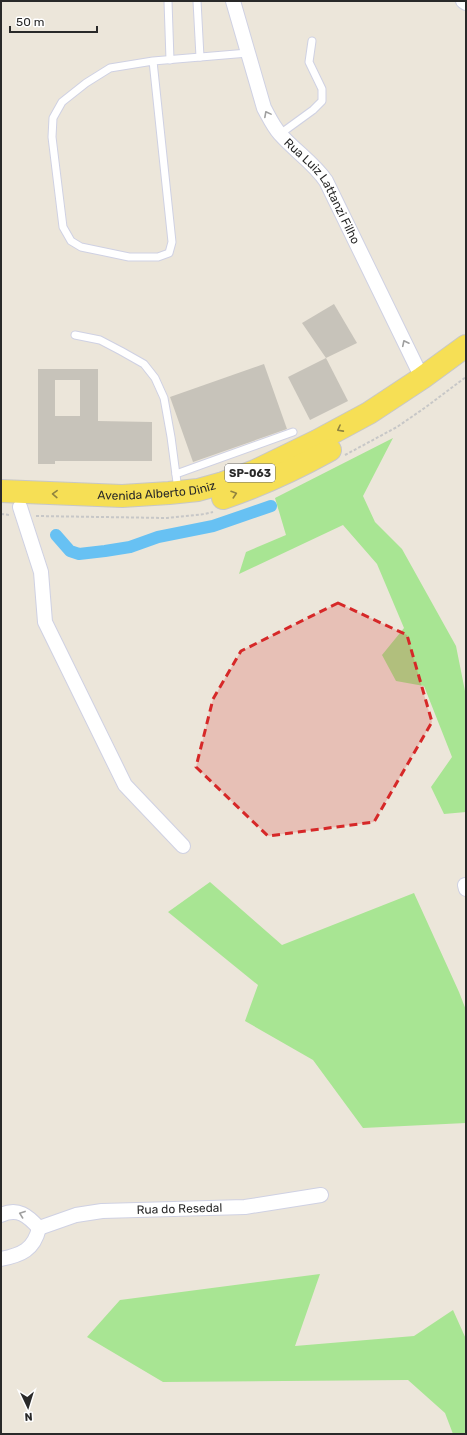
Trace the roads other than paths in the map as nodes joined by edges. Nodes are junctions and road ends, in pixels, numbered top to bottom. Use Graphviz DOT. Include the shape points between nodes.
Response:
graph roads {
  1 [pos="168,1"];
  2 [pos="197,1"];
  3 [pos="233,1"];
  4 [pos="463,1"];
  5 [pos="466,3"];
  6 [pos="312,41"];
  7 [pos="248,53"];
  8 [pos="200,57"];
  9 [pos="170,60"];
  10 [pos="153,61"];
  11 [pos="280,134"];
  12 [pos="75,335"];
  13 [pos="466,346"];
  14 [pos="466,362"];
  15 [pos="422,378"];
  16 [pos="293,432"];
  17 [pos="177,483"];
  18 [pos="1,491"];
  19 [pos="11,507"];
  20 [pos="182,846"];
  21 [pos="321,1195"];
  22 [pos="1,1215"];
  23 [pos="39,1228"];
  24 [pos="5,1256"];
  1 -- 9 [label="lane"];
  2 -- 8 [label="lane"];
  3 -- 7 [label="street, Rua Luiz Lattanzi Filho"];
  4 -- 5 [label="street"];
  6 -- 11 [label="lane" via="309,62 322,89 322,101"];
  7 -- 8 [label="lane"];
  11 -- 7 [label="street, Rua Luiz Lattanzi Filho, one-way" via="264,108"];
  8 -- 9 [label="lane"];
  9 -- 10 [label="lane"];
  10 -- 10 [label="lane" via="110,68 62,102 53,118 52,137 63,227 71,241 82,247 129,257 158,257 170,253 172,242"];
  15 -- 11 [label="street, Rua Luiz Lattanzi Filho, one-way" via="326,182 319,171"];
  12 -- 17 [label="lane" via="100,340 122,351 144,364 155,378 164,398"];
  13 -- 15 [label="main road, Avenida Alberto Diniz / SP-063"];
  19 -- 14 [label="main road, Avenida Alberto Diniz / SP-063, one-way" via="164,508 197,505 229,496 292,471 346,442 399,410"];
  15 -- 17 [label="main road, Avenida Alberto Diniz / SP-063, one-way" via="370,413 256,471 198,490"];
  16 -- 17 [label="lane"];
  17 -- 18 [label="main road, Avenida Alberto Diniz / SP-063, one-way" via="122,496"];
  19 -- 20 [label="street, Avenida Alberto Diniz" via="41,572 45,622 125,785"];
  21 -- 23 [label="street, Rua do Resedal" via="245,1207 102,1211 76,1215"];
  23 -- 22 [label="street, one-way" via="29,1217 18,1212 8,1211"];
  23 -- 24 [label="street" via="33,1244 24,1252"];
}
